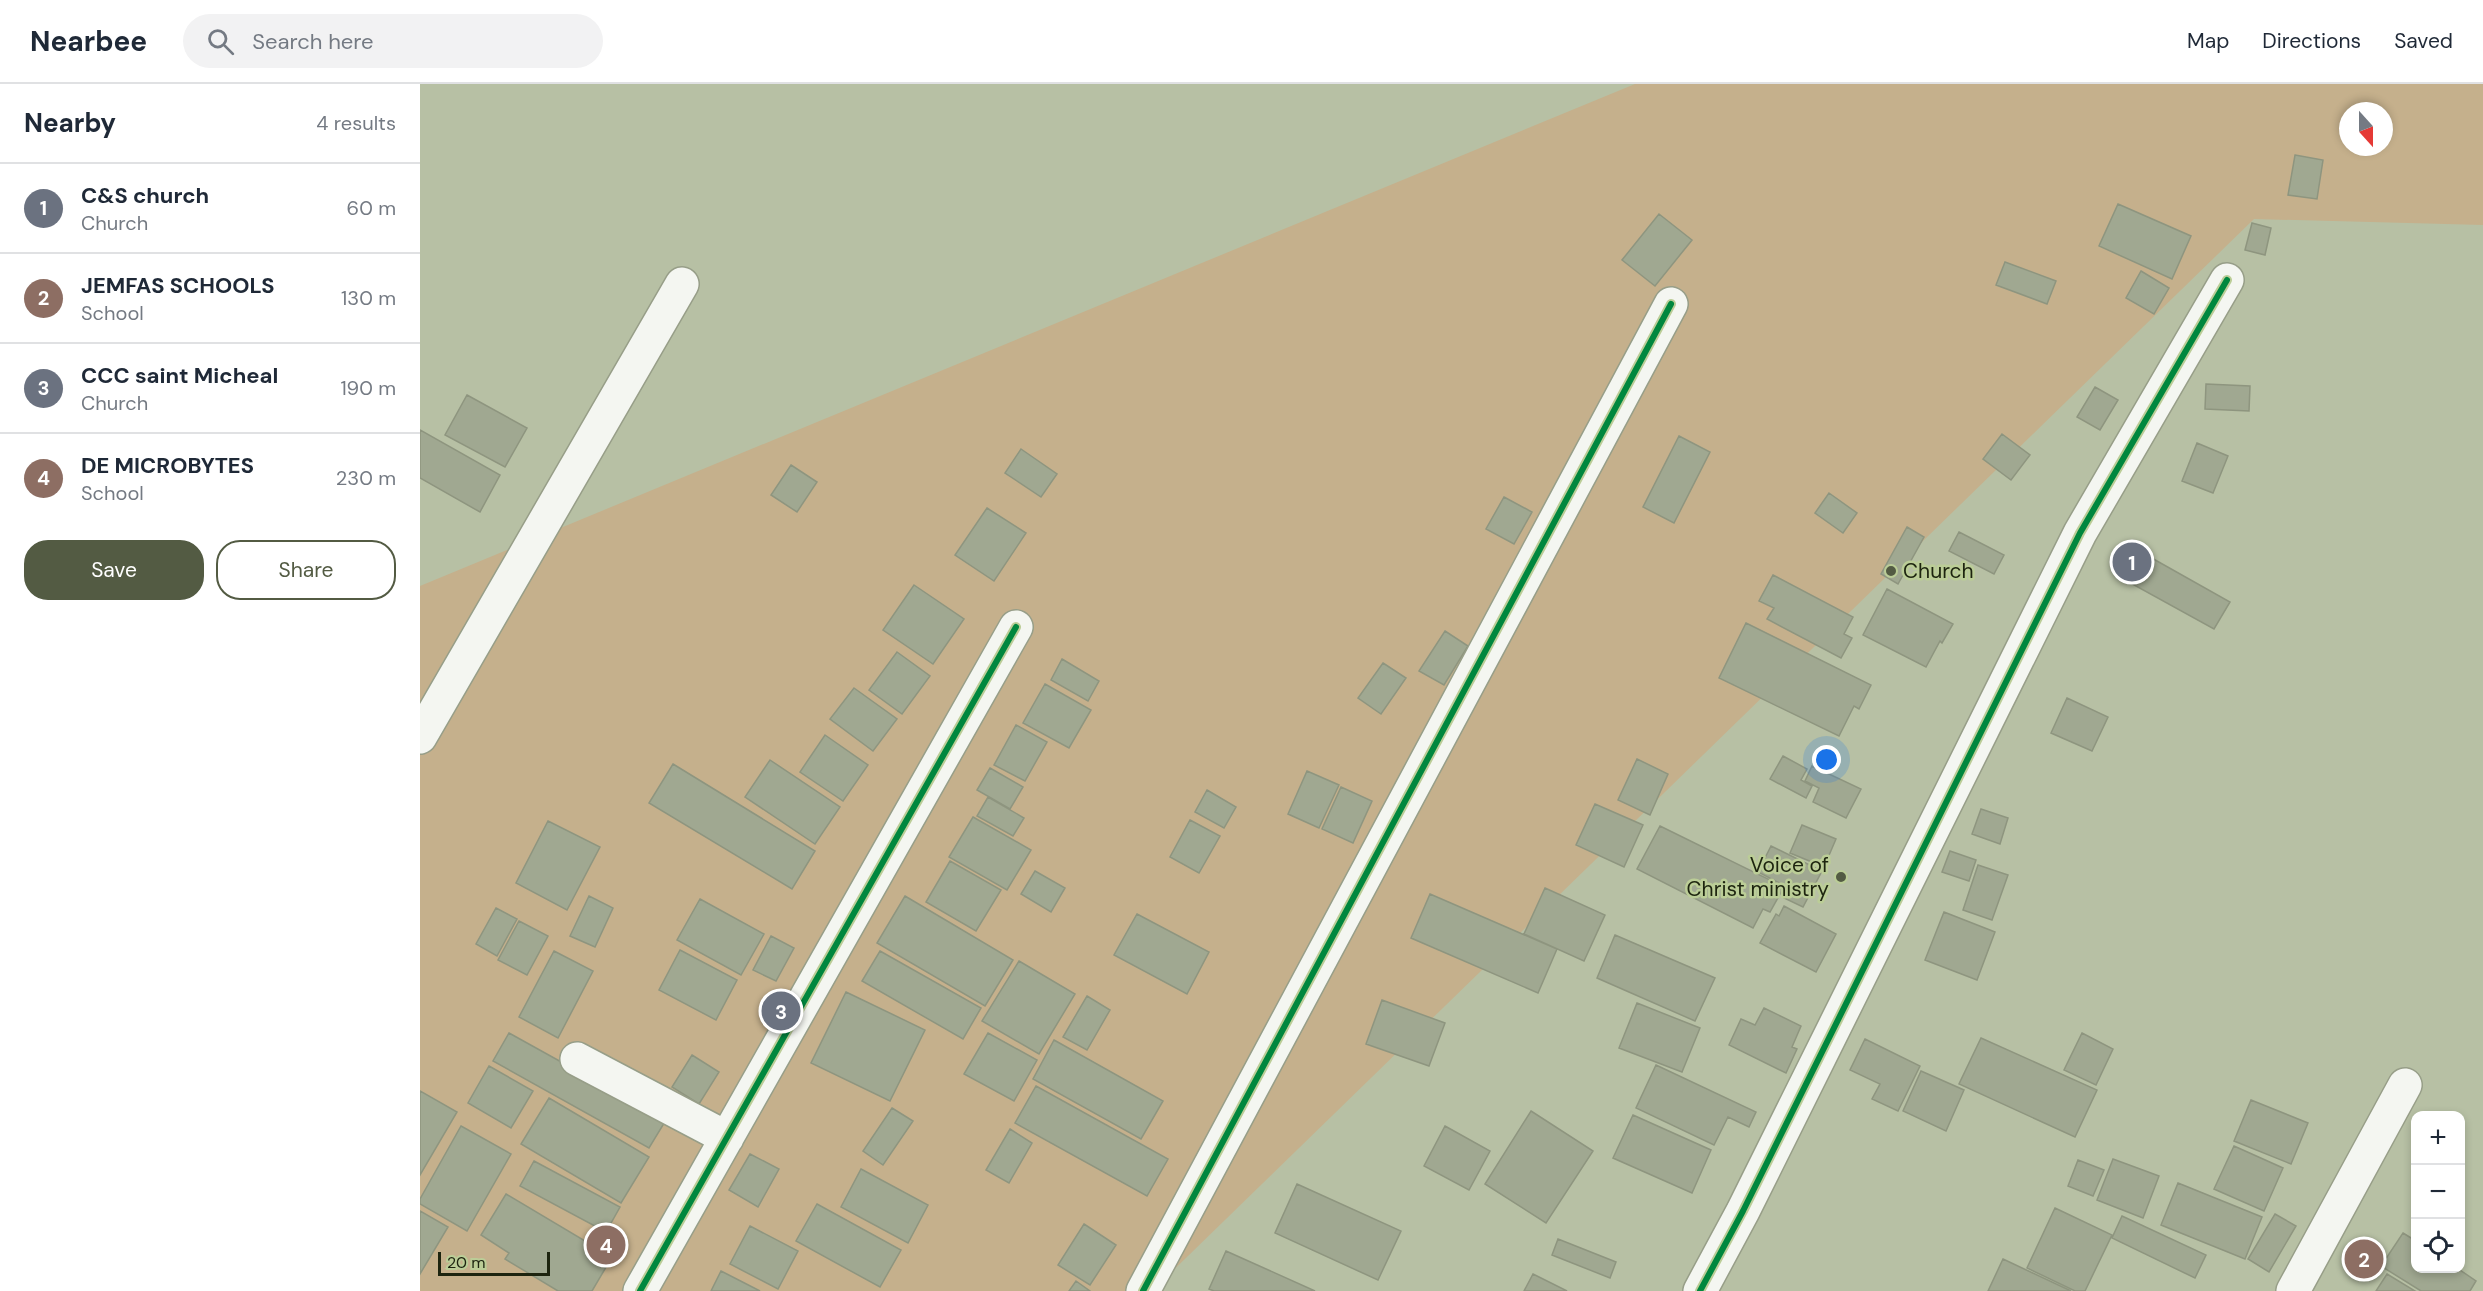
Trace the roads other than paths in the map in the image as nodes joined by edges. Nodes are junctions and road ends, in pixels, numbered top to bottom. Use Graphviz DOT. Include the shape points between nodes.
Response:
graph roads {
  1 [pos="2227,280"];
  2 [pos="682,284"];
  3 [pos="1671,304"];
  4 [pos="1016,627"];
  5 [pos="420,737"];
  6 [pos="577,1059"];
  7 [pos="2405,1085"];
  8 [pos="727,1138"];
  9 [pos="640,1291"];
  10 [pos="1143,1291"];
  11 [pos="1700,1291"];
  12 [pos="2293,1291"];
  1 -- 11 [label="street" via="2080,533"];
  2 -- 5 [label="street"];
  3 -- 10 [label="street"];
  4 -- 8 [label="street"];
  6 -- 8 [label="street"];
  7 -- 12 [label="street"];
  8 -- 9 [label="street"];
}
